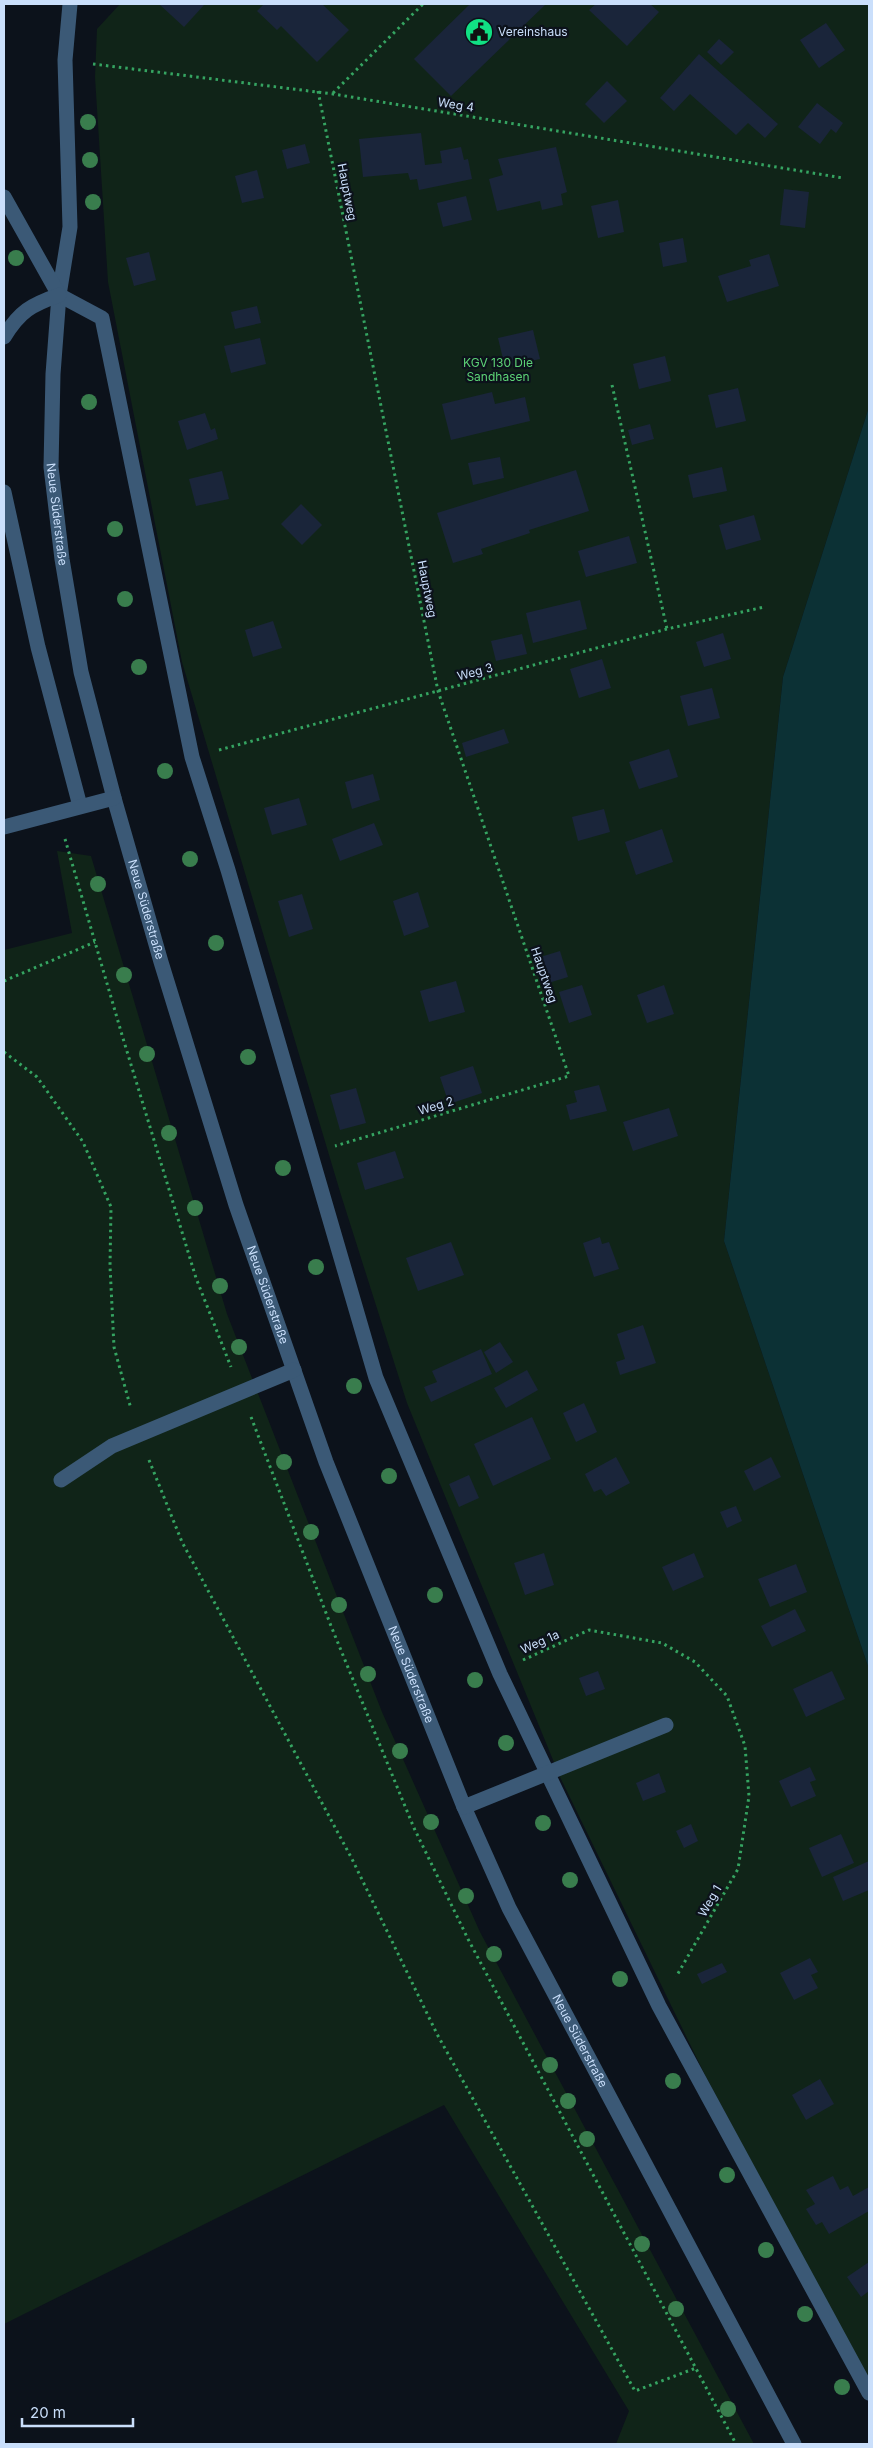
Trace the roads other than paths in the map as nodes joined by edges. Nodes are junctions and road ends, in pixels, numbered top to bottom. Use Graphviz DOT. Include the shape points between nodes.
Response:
graph roads {
  1 [pos="70,4"];
  2 [pos="4,197"];
  3 [pos="60,295"];
  4 [pos="4,337"];
  5 [pos="4,492"];
  6 [pos="114,798"];
  7 [pos="80,806"];
  8 [pos="4,827"];
  9 [pos="294,1370"];
  10 [pos="61,1480"];
  11 [pos="666,1725"];
  12 [pos="547,1773"];
  13 [pos="464,1807"];
  14 [pos="869,2393"];
  15 [pos="794,2444"];
  1 -- 3 [label="street, Neue Süderstraße" via="65,60 70,227"];
  2 -- 3 [label="street"];
  3 -- 4 [label="street" via="31,305 14,320"];
  3 -- 6 [label="street, Neue Süderstraße" via="53,374 51,467 62,559 82,672"];
  3 -- 12 [label="street" via="102,318 192,757 376,1378 500,1674"];
  5 -- 7 [label="street" via="38,646"];
  6 -- 7 [label="street"];
  6 -- 9 [label="street, Neue Süderstraße" via="236,1205"];
  7 -- 8 [label="street"];
  9 -- 10 [label="street" via="112,1446"];
  9 -- 13 [label="street, Neue Süderstraße" via="326,1462"];
  11 -- 12 [label="street"];
  12 -- 13 [label="street"];
  12 -- 14 [label="street" via="659,2006"];
  13 -- 15 [label="street, Neue Süderstraße" via="509,1908"];
}
